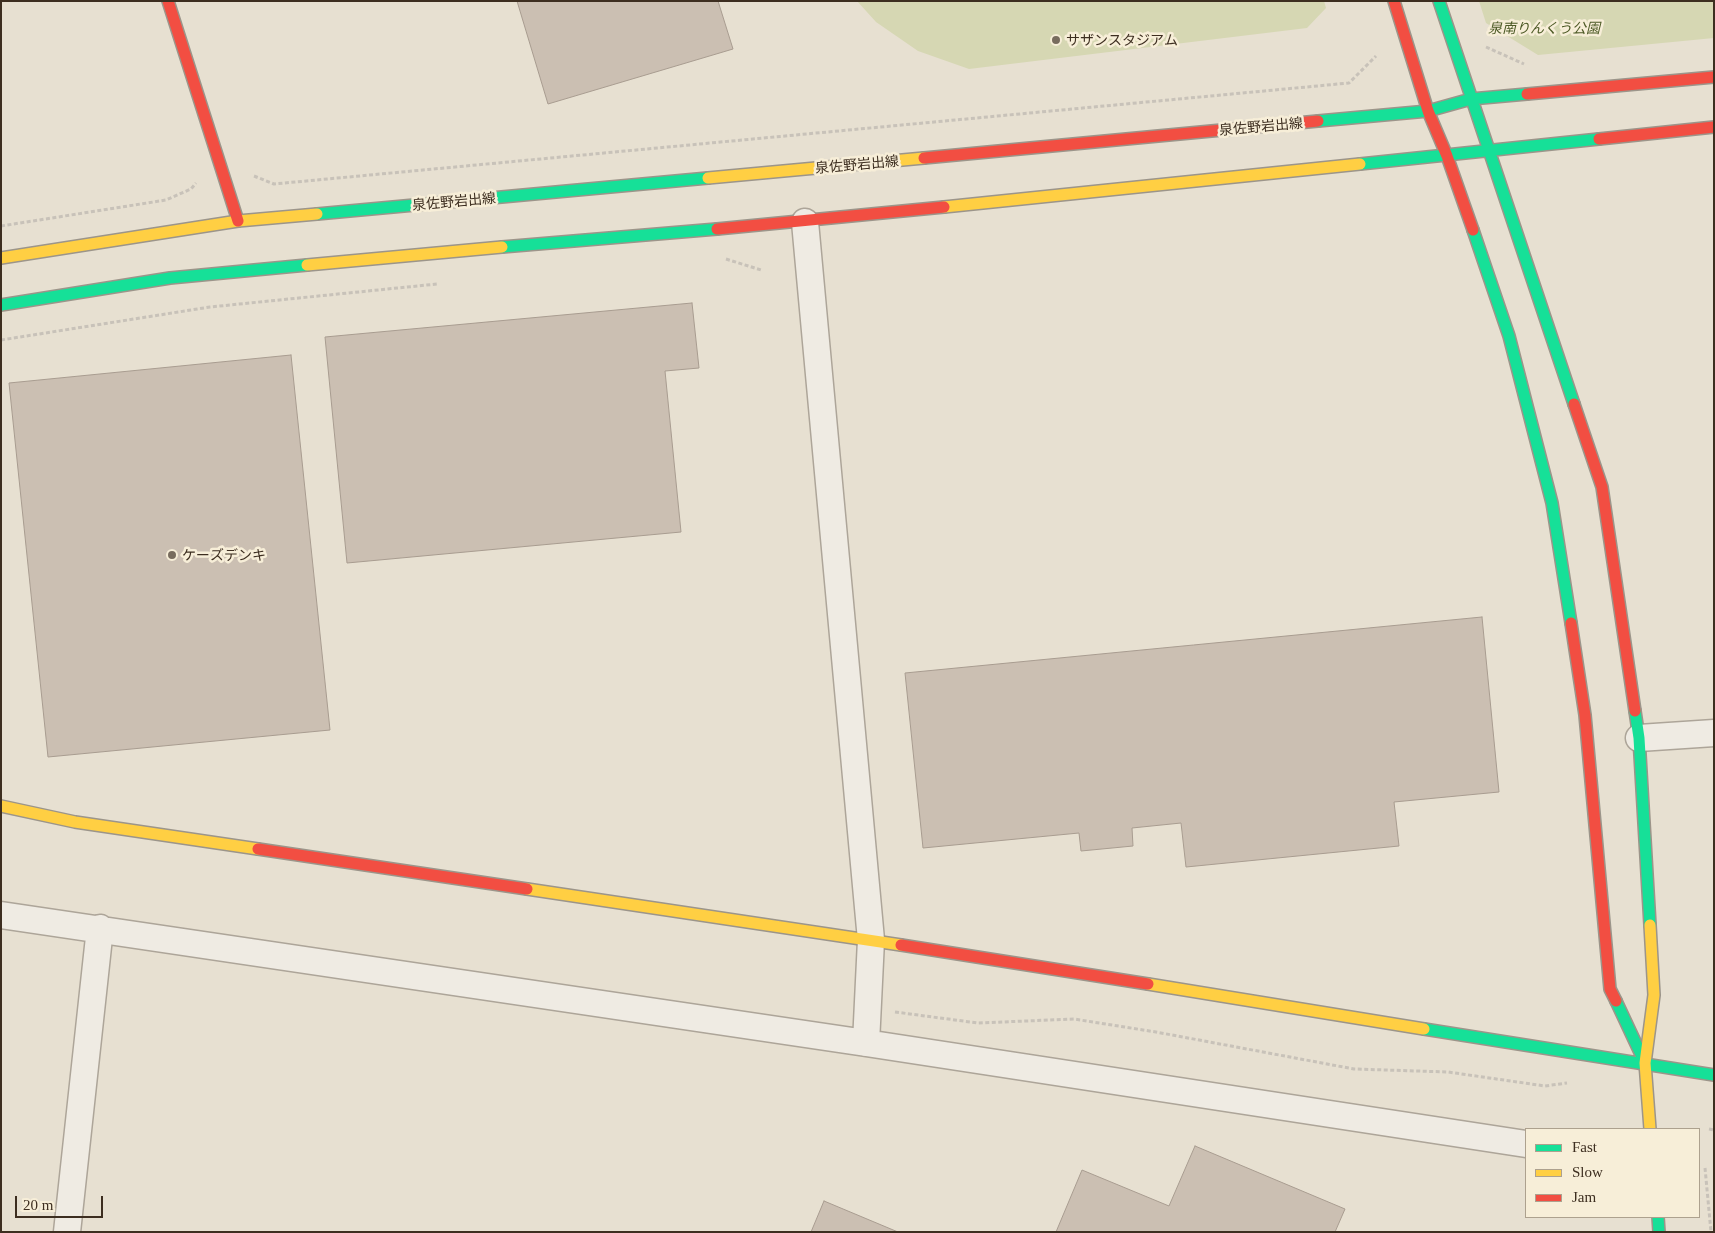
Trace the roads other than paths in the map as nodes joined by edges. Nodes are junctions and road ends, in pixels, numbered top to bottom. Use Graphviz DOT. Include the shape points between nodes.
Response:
graph roads {
  1 [pos="168,1"];
  2 [pos="1394,1"];
  3 [pos="1439,1"];
  4 [pos="1714,77"];
  5 [pos="1471,98"];
  6 [pos="1428,111"];
  7 [pos="1714,127"];
  8 [pos="1490,151"];
  9 [pos="1447,156"];
  10 [pos="238,221"];
  11 [pos="805,222"];
  12 [pos="1,258"];
  13 [pos="1,305"];
  14 [pos="1714,734"];
  15 [pos="1639,738"];
  16 [pos="1,806"];
  17 [pos="1,915"];
  18 [pos="100,928"];
  19 [pos="871,940"];
  20 [pos="866,1043"];
  21 [pos="1645,1063"];
  22 [pos="1714,1075"];
  23 [pos="1650,1128"];
  24 [pos="1525,1144"];
  25 [pos="67,1232"];
  1 -- 10 [label="street"];
  2 -- 6 [label="street"];
  3 -- 5 [label="street"];
  4 -- 5 [label="street, 泉佐野岩出線"];
  5 -- 6 [label="street, 泉佐野岩出線"];
  5 -- 8 [label="street"];
  6 -- 9 [label="street"];
  6 -- 10 [label="street, 泉佐野岩出線"];
  7 -- 8 [label="street"];
  8 -- 9 [label="street"];
  8 -- 15 [label="street" via="1602,487"];
  9 -- 11 [label="street"];
  9 -- 21 [label="street" via="1509,336 1552,503 1585,715 1610,988"];
  10 -- 12 [label="street, 泉佐野岩出線"];
  11 -- 13 [label="street" via="170,278"];
  11 -- 19 [label="street"];
  14 -- 15 [label="street"];
  15 -- 21 [label="street" via="1654,995"];
  16 -- 19 [label="street" via="85,823"];
  17 -- 18 [label="street"];
  18 -- 20 [label="street"];
  18 -- 25 [label="street"];
  19 -- 20 [label="street"];
  19 -- 21 [label="street"];
  20 -- 24 [label="street"];
  21 -- 22 [label="street"];
  21 -- 23 [label="street"];
}
